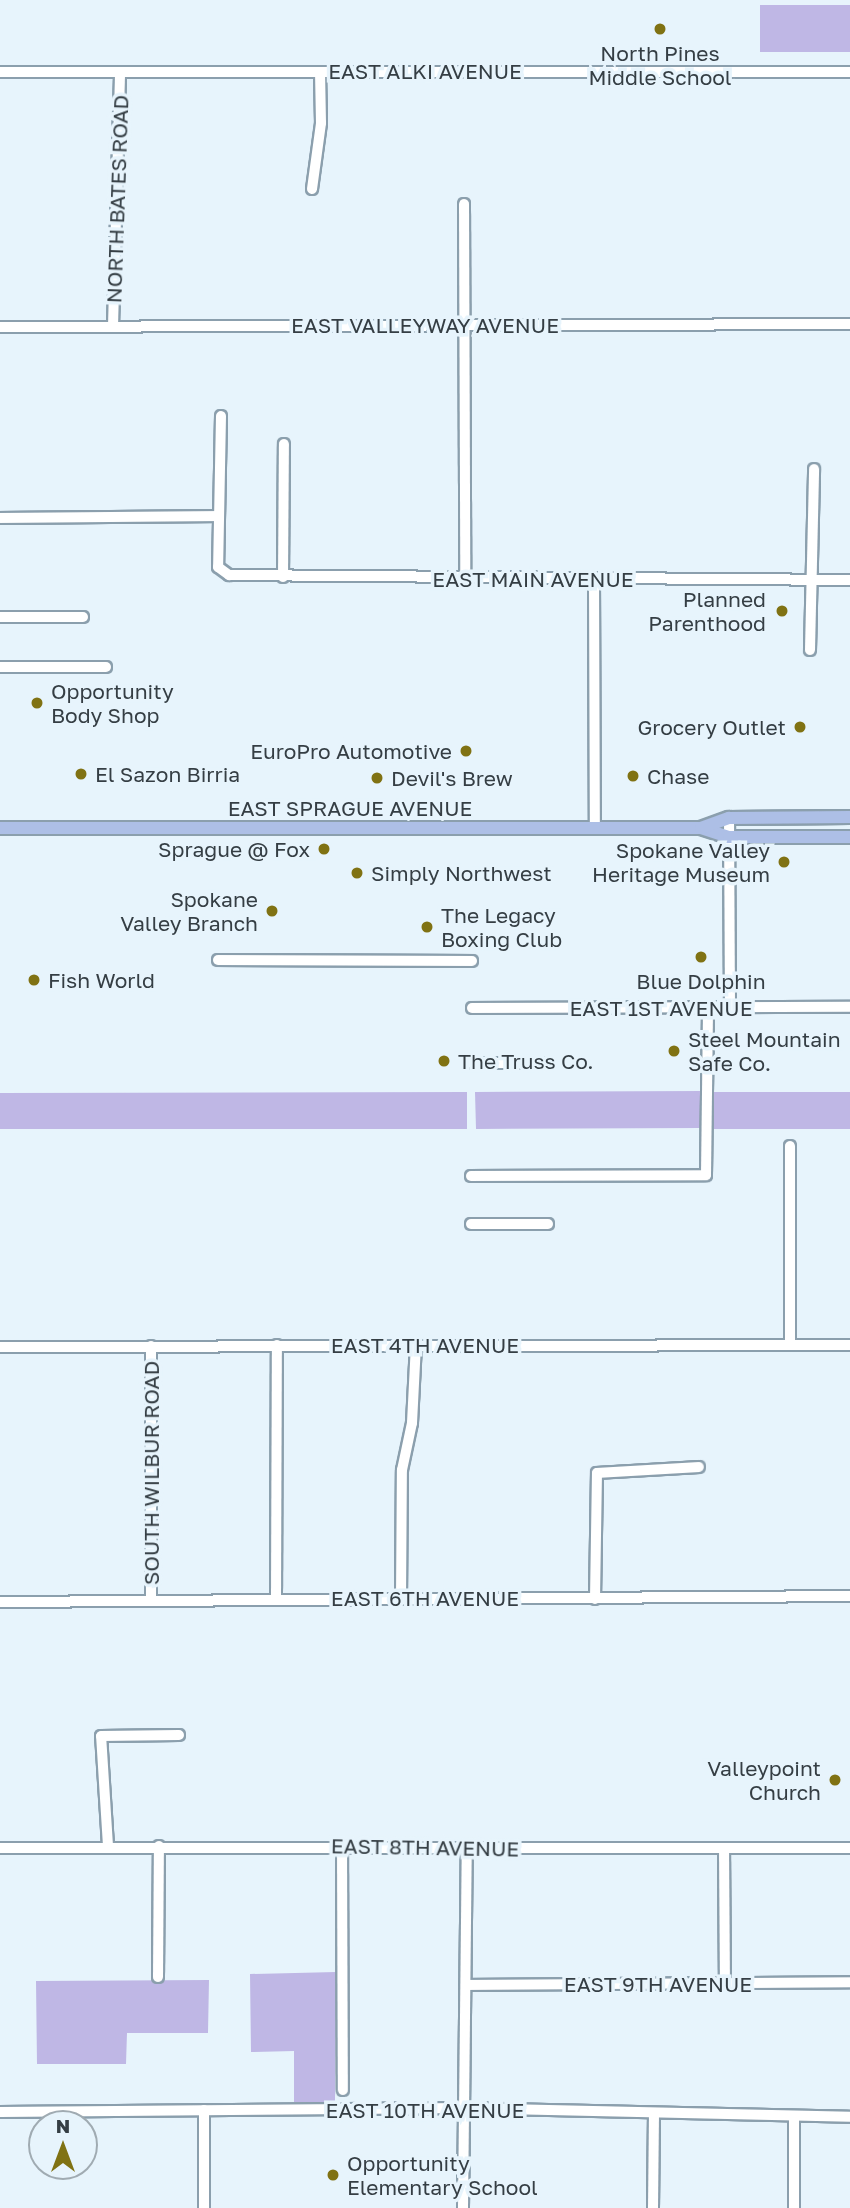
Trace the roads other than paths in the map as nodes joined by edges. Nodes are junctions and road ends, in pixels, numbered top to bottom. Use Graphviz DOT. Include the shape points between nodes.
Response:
graph roads {
  1 [pos="0,72"];
  2 [pos="120,72"];
  3 [pos="320,72"];
  4 [pos="850,72"];
  5 [pos="312,189"];
  6 [pos="464,204"];
  7 [pos="850,324"];
  8 [pos="467,325"];
  9 [pos="113,326"];
  10 [pos="0,327"];
  11 [pos="221,416"];
  12 [pos="284,444"];
  13 [pos="814,469"];
  14 [pos="218,516"];
  15 [pos="0,518"];
  16 [pos="283,577"];
  17 [pos="465,579"];
  18 [pos="811,580"];
  19 [pos="850,580"];
  20 [pos="594,581"];
  21 [pos="0,617"];
  22 [pos="83,617"];
  23 [pos="810,650"];
  24 [pos="0,667"];
  25 [pos="106,667"];
  26 [pos="850,817"];
  27 [pos="729,818"];
  28 [pos="0,828"];
  29 [pos="595,828"];
  30 [pos="701,828"];
  31 [pos="729,837"];
  32 [pos="850,837"];
  33 [pos="218,960"];
  34 [pos="472,961"];
  35 [pos="708,1007"];
  36 [pos="850,1007"];
  37 [pos="472,1008"];
  38 [pos="730,1008"];
  39 [pos="472,1063"];
  40 [pos="550,1063"];
  41 [pos="790,1146"];
  42 [pos="471,1176"];
  43 [pos="471,1224"];
  44 [pos="548,1224"];
  45 [pos="277,1345"];
  46 [pos="416,1345"];
  47 [pos="790,1345"];
  48 [pos="850,1345"];
  49 [pos="151,1346"];
  50 [pos="0,1347"];
  51 [pos="699,1467"];
  52 [pos="850,1596"];
  53 [pos="276,1598"];
  54 [pos="401,1599"];
  55 [pos="595,1599"];
  56 [pos="151,1600"];
  57 [pos="0,1602"];
  58 [pos="179,1735"];
  59 [pos="108,1846"];
  60 [pos="159,1846"];
  61 [pos="342,1846"];
  62 [pos="0,1848"];
  63 [pos="724,1848"];
  64 [pos="850,1848"];
  65 [pos="467,1849"];
  66 [pos="158,1977"];
  67 [pos="850,1982"];
  68 [pos="725,1984"];
  69 [pos="466,1985"];
  70 [pos="343,2090"];
  71 [pos="463,2108"];
  72 [pos="204,2110"];
  73 [pos="0,2112"];
  74 [pos="654,2115"];
  75 [pos="850,2117"];
  76 [pos="794,2118"];
  77 [pos="204,2208"];
  78 [pos="463,2208"];
  79 [pos="653,2208"];
  80 [pos="794,2208"];
  1 -- 2 [label="street, EAST ALKI AVENUE"];
  2 -- 3 [label="street, EAST ALKI AVENUE"];
  2 -- 9 [label="street, NORTH BATES ROAD"];
  3 -- 4 [label="street, EAST ALKI AVENUE"];
  3 -- 5 [label="street" via="321,123"];
  6 -- 8 [label="street"];
  7 -- 8 [label="street, EAST VALLEYWAY AVENUE"];
  8 -- 9 [label="street, EAST VALLEYWAY AVENUE"];
  8 -- 17 [label="street"];
  9 -- 10 [label="street, EAST VALLEYWAY AVENUE"];
  11 -- 14 [label="street"];
  12 -- 16 [label="street"];
  13 -- 18 [label="street"];
  14 -- 15 [label="street"];
  14 -- 16 [label="street, EAST MAIN AVENUE" via="218,567 229,575"];
  16 -- 17 [label="street, EAST MAIN AVENUE"];
  17 -- 20 [label="street, EAST MAIN AVENUE"];
  18 -- 19 [label="street, EAST MAIN AVENUE"];
  18 -- 20 [label="street, EAST MAIN AVENUE"];
  18 -- 23 [label="street"];
  20 -- 29 [label="street"];
  21 -- 22 [label="street"];
  24 -- 25 [label="street"];
  26 -- 27 [label="main road, EAST SPRAGUE AVENUE"];
  27 -- 30 [label="main road, EAST SPRAGUE AVENUE"];
  27 -- 31 [label="street"];
  28 -- 29 [label="main road, EAST SPRAGUE AVENUE"];
  29 -- 30 [label="main road, EAST SPRAGUE AVENUE"];
  30 -- 31 [label="main road, EAST SPRAGUE AVENUE"];
  31 -- 32 [label="main road, EAST SPRAGUE AVENUE"];
  31 -- 38 [label="street"];
  33 -- 34 [label="street"];
  35 -- 37 [label="street, EAST 1ST AVENUE"];
  35 -- 38 [label="street, EAST 1ST AVENUE"];
  35 -- 42 [label="street" via="706,1175"];
  36 -- 38 [label="street, EAST 1ST AVENUE"];
  39 -- 40 [label="street"];
  41 -- 47 [label="street"];
  43 -- 44 [label="street"];
  45 -- 46 [label="street, EAST 4TH AVENUE"];
  45 -- 49 [label="street, EAST 4TH AVENUE"];
  45 -- 53 [label="street"];
  46 -- 47 [label="street, EAST 4TH AVENUE"];
  46 -- 54 [label="street" via="412,1423 402,1470"];
  47 -- 48 [label="street, EAST 4TH AVENUE"];
  49 -- 50 [label="street, EAST 4TH AVENUE"];
  49 -- 56 [label="street, SOUTH WILBUR ROAD"];
  51 -- 55 [label="street" via="597,1473"];
  52 -- 55 [label="street, EAST 6TH AVENUE"];
  53 -- 54 [label="street, EAST 6TH AVENUE"];
  53 -- 56 [label="street, EAST 6TH AVENUE"];
  54 -- 55 [label="street, EAST 6TH AVENUE"];
  56 -- 57 [label="street, EAST 6TH AVENUE"];
  58 -- 59 [label="street" via="101,1736"];
  59 -- 60 [label="street, EAST 8TH AVENUE"];
  59 -- 62 [label="street, EAST 8TH AVENUE"];
  60 -- 61 [label="street, EAST 8TH AVENUE"];
  60 -- 66 [label="street"];
  61 -- 65 [label="street, EAST 8TH AVENUE"];
  61 -- 70 [label="street"];
  63 -- 64 [label="street, EAST 8TH AVENUE"];
  63 -- 65 [label="street, EAST 8TH AVENUE"];
  63 -- 68 [label="street"];
  65 -- 69 [label="street"];
  67 -- 68 [label="street, EAST 9TH AVENUE"];
  68 -- 69 [label="street, EAST 9TH AVENUE"];
  69 -- 71 [label="street"];
  71 -- 72 [label="street, EAST 10TH AVENUE"];
  71 -- 74 [label="street, EAST 10TH AVENUE"];
  71 -- 78 [label="street"];
  72 -- 73 [label="street, EAST 10TH AVENUE"];
  72 -- 77 [label="street"];
  74 -- 76 [label="street, EAST 10TH AVENUE"];
  74 -- 79 [label="street"];
  75 -- 76 [label="street, EAST 10TH AVENUE"];
  76 -- 80 [label="street"];
}
